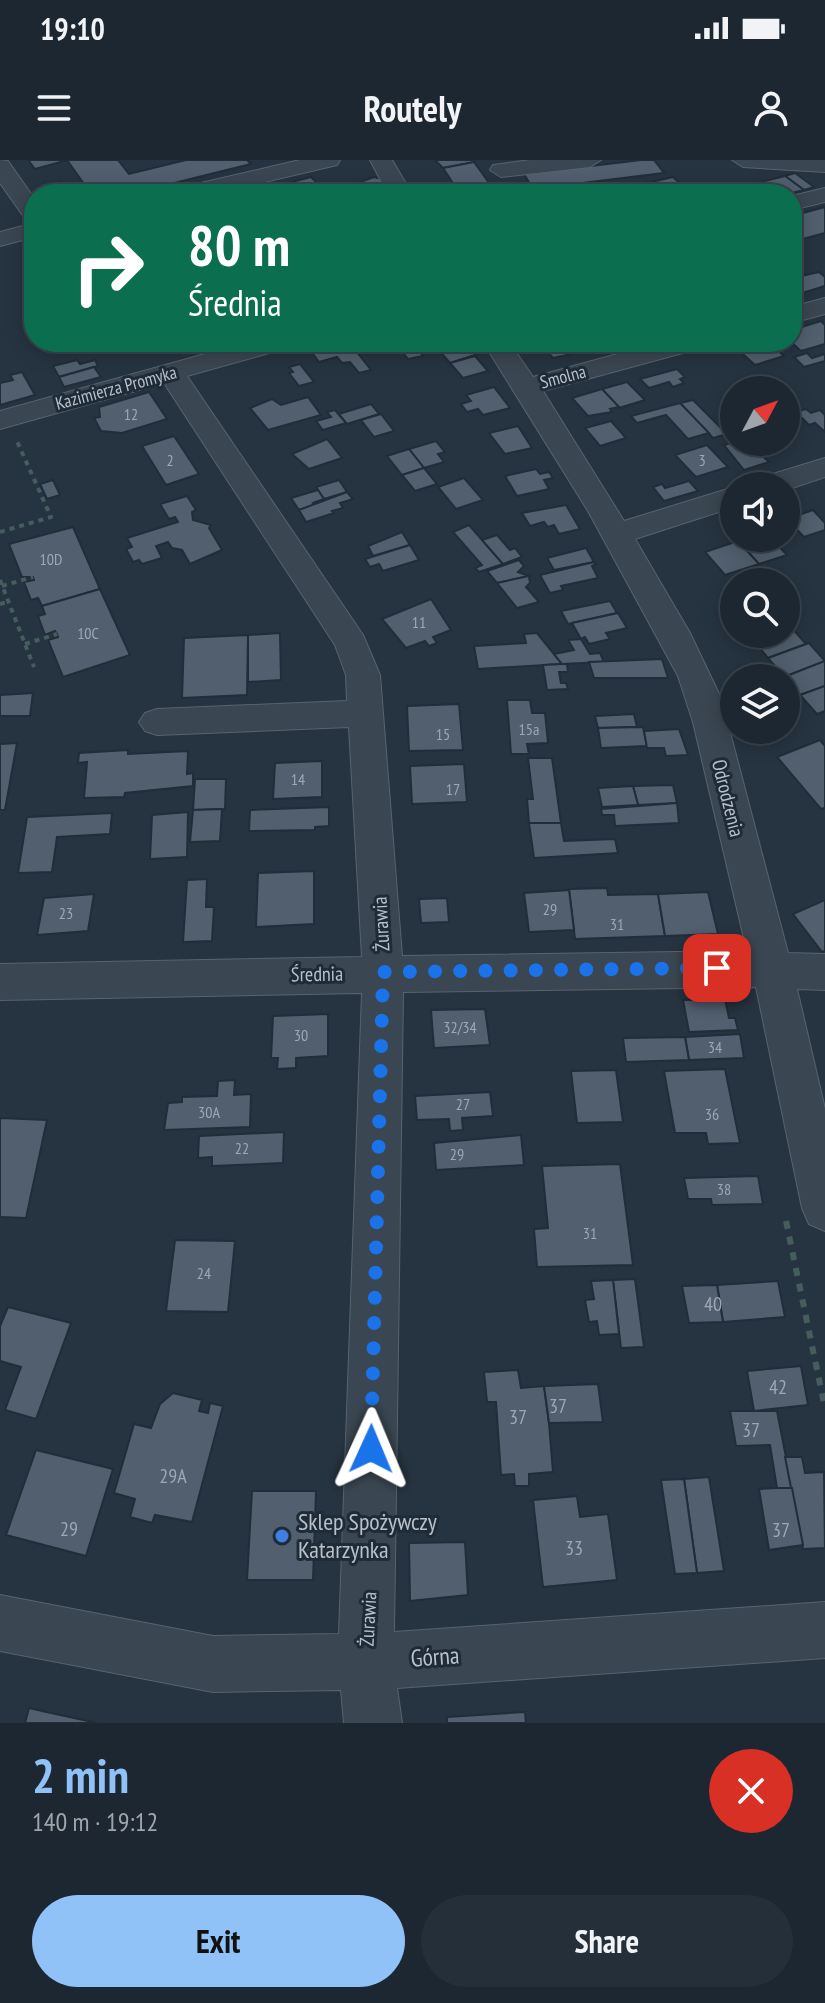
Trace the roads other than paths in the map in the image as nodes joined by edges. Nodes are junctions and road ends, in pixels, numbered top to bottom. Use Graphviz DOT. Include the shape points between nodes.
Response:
graph roads {
  1 [pos="329,160"];
  2 [pos="381,160"];
  3 [pos="590,160"];
  4 [pos="743,160"];
  5 [pos="498,165"];
  6 [pos="825,165"];
  7 [pos="0,166"];
  8 [pos="226,184"];
  9 [pos="394,184"];
  10 [pos="511,184"];
  11 [pos="825,195"];
  12 [pos="24,201"];
  13 [pos="802,201"];
  14 [pos="24,233"];
  15 [pos="0,239"];
  16 [pos="825,306"];
  17 [pos="802,312"];
  18 [pos="243,352"];
  19 [pos="503,352"];
  20 [pos="655,352"];
  21 [pos="171,373"];
  22 [pos="527,387"];
  23 [pos="3,419"];
  24 [pos="825,467"];
  25 [pos="800,475"];
  26 [pos="720,501"];
  27 [pos="617,534"];
  28 [pos="368,713"];
  29 [pos="157,722"];
  30 [pos="383,972"];
  31 [pos="825,972"];
  32 [pos="773,973"];
  33 [pos="0,982"];
  34 [pos="813,1195"];
  35 [pos="0,1623"];
  36 [pos="825,1630"];
  37 [pos="366,1662"];
  38 [pos="373,1723"];
  1 -- 8 [label="street"];
  2 -- 9 [label="street"];
  3 -- 5 [label="street"];
  4 -- 6 [label="street"];
  5 -- 10 [label="street"];
  7 -- 12 [label="street"];
  11 -- 13 [label="street"];
  14 -- 15 [label="street"];
  16 -- 17 [label="street"];
  18 -- 21 [label="street, Kazimierza Promyka"];
  19 -- 22 [label="street, Odrodzenia"];
  20 -- 22 [label="street, Smolna"];
  21 -- 23 [label="street, Kazimierza Promyka"];
  21 -- 28 [label="street, Żurawia" via="351,643 363,675"];
  22 -- 27 [label="street, Odrodzenia"];
  24 -- 25 [label="street"];
  26 -- 27 [label="street"];
  27 -- 32 [label="street, Odrodzenia" via="694,669 709,708"];
  28 -- 29 [label="street"];
  28 -- 30 [label="street, Żurawia"];
  30 -- 32 [label="street, Średnia" via="717,968"];
  30 -- 33 [label="street, Średnia"];
  30 -- 37 [label="street, Żurawia"];
  31 -- 32 [label="street, Średnia"];
  32 -- 34 [label="street, Odrodzenia"];
  35 -- 37 [label="street, Górna" via="213,1664"];
  36 -- 37 [label="street, Górna"];
  37 -- 38 [label="street, Żurawia"];
}
